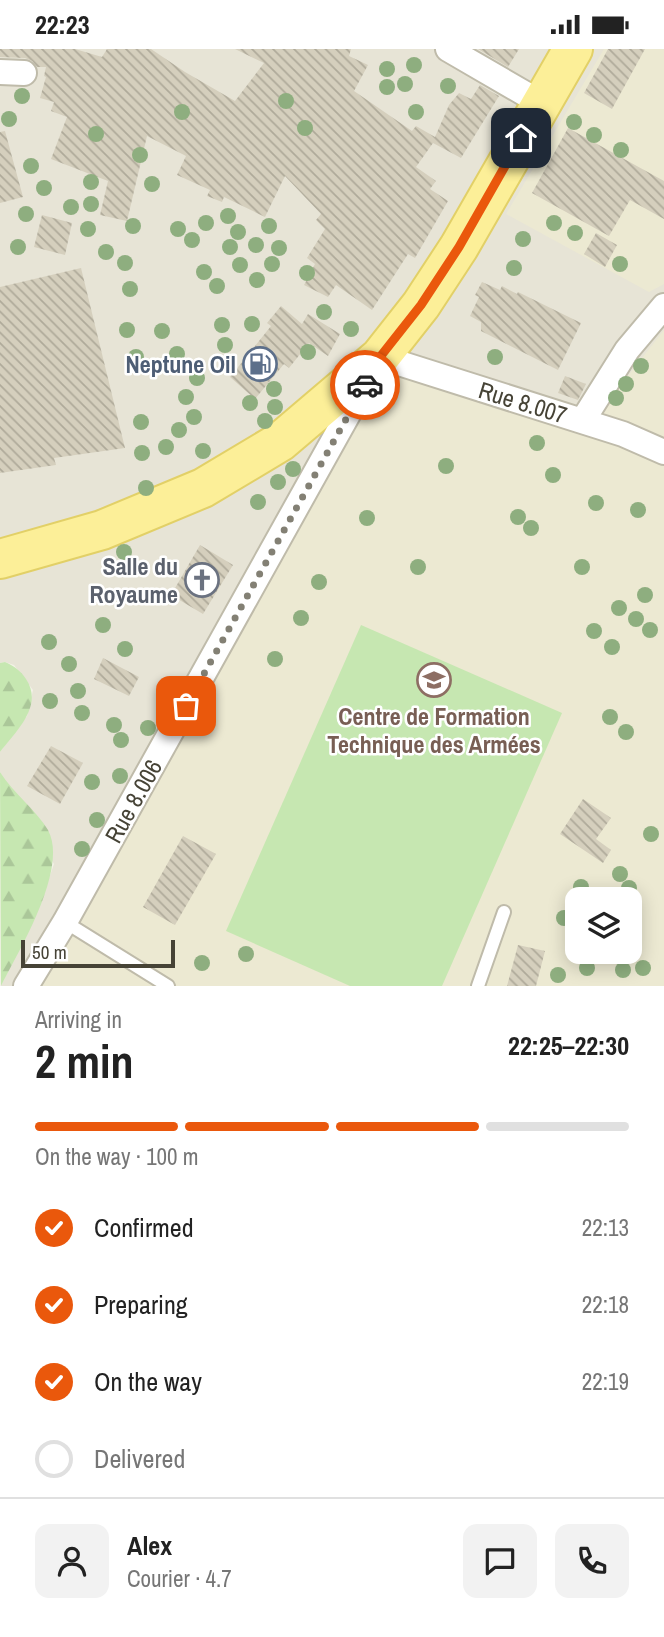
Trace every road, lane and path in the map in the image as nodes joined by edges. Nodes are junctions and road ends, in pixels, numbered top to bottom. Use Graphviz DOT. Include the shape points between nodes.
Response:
graph roads {
  1 [pos="448,49"];
  2 [pos="573,49"];
  3 [pos="541,103"];
  4 [pos="664,306"];
  5 [pos="380,357"];
  6 [pos="583,420"];
  7 [pos="664,452"];
  8 [pos="0,559"];
  9 [pos="505,912"];
  10 [pos="65,922"];
  11 [pos="26,986"];
  12 [pos="168,986"];
  13 [pos="478,986"];
  1 -- 3 [label="street"];
  2 -- 3 [label="main road"];
  3 -- 5 [label="main road" via="459,247"];
  4 -- 6 [label="street" via="627,350"];
  5 -- 6 [label="street, Rue 8.007"];
  5 -- 8 [label="main road" via="280,442 203,488 102,530"];
  5 -- 10 [label="street, Rue 8.006"];
  6 -- 7 [label="street, Rue 8.007"];
  9 -- 13 [label="lane"];
  10 -- 11 [label="street, Rue 8.006"];
  10 -- 12 [label="lane"];
}
